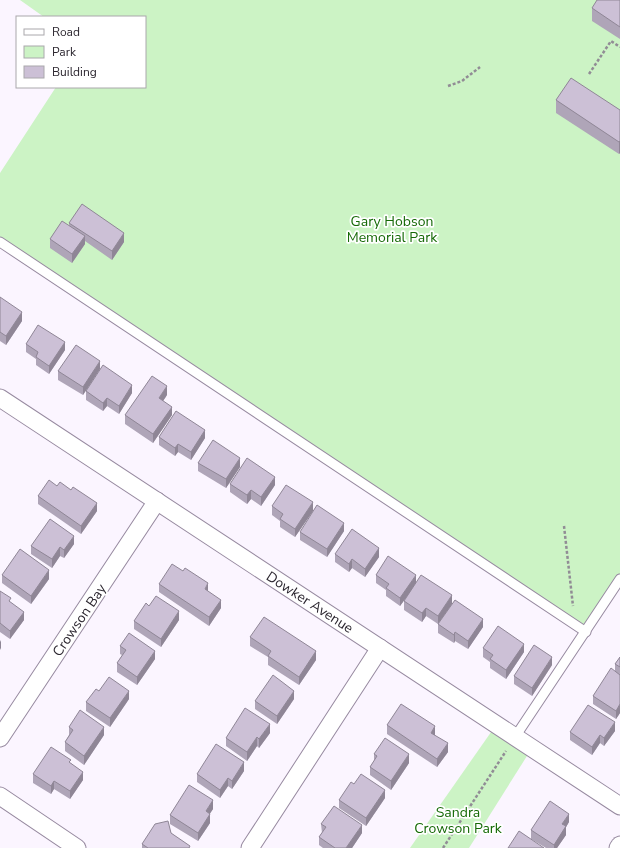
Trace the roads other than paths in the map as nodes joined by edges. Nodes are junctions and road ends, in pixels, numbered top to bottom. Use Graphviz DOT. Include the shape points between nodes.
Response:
graph roads {
  1 [pos="0,242"];
  2 [pos="0,398"];
  3 [pos="157,501"];
  4 [pos="620,579"];
  5 [pos="586,632"];
  6 [pos="380,648"];
  7 [pos="515,737"];
  8 [pos="0,738"];
  9 [pos="0,796"];
  10 [pos="620,806"];
  11 [pos="620,845"];
  12 [pos="77,848"];
  13 [pos="250,848"];
  14 [pos="618,848"];
  1 -- 5 [label="lane"];
  2 -- 3 [label="street, Dowker Avenue"];
  3 -- 6 [label="street, Dowker Avenue"];
  3 -- 8 [label="street, Crowson Bay"];
  4 -- 5 [label="lane"];
  5 -- 7 [label="lane"];
  6 -- 7 [label="street, Dowker Avenue"];
  6 -- 13 [label="street"];
  7 -- 10 [label="street, Dowker Avenue"];
  9 -- 12 [label="street"];
  11 -- 14 [label="street"];
}
